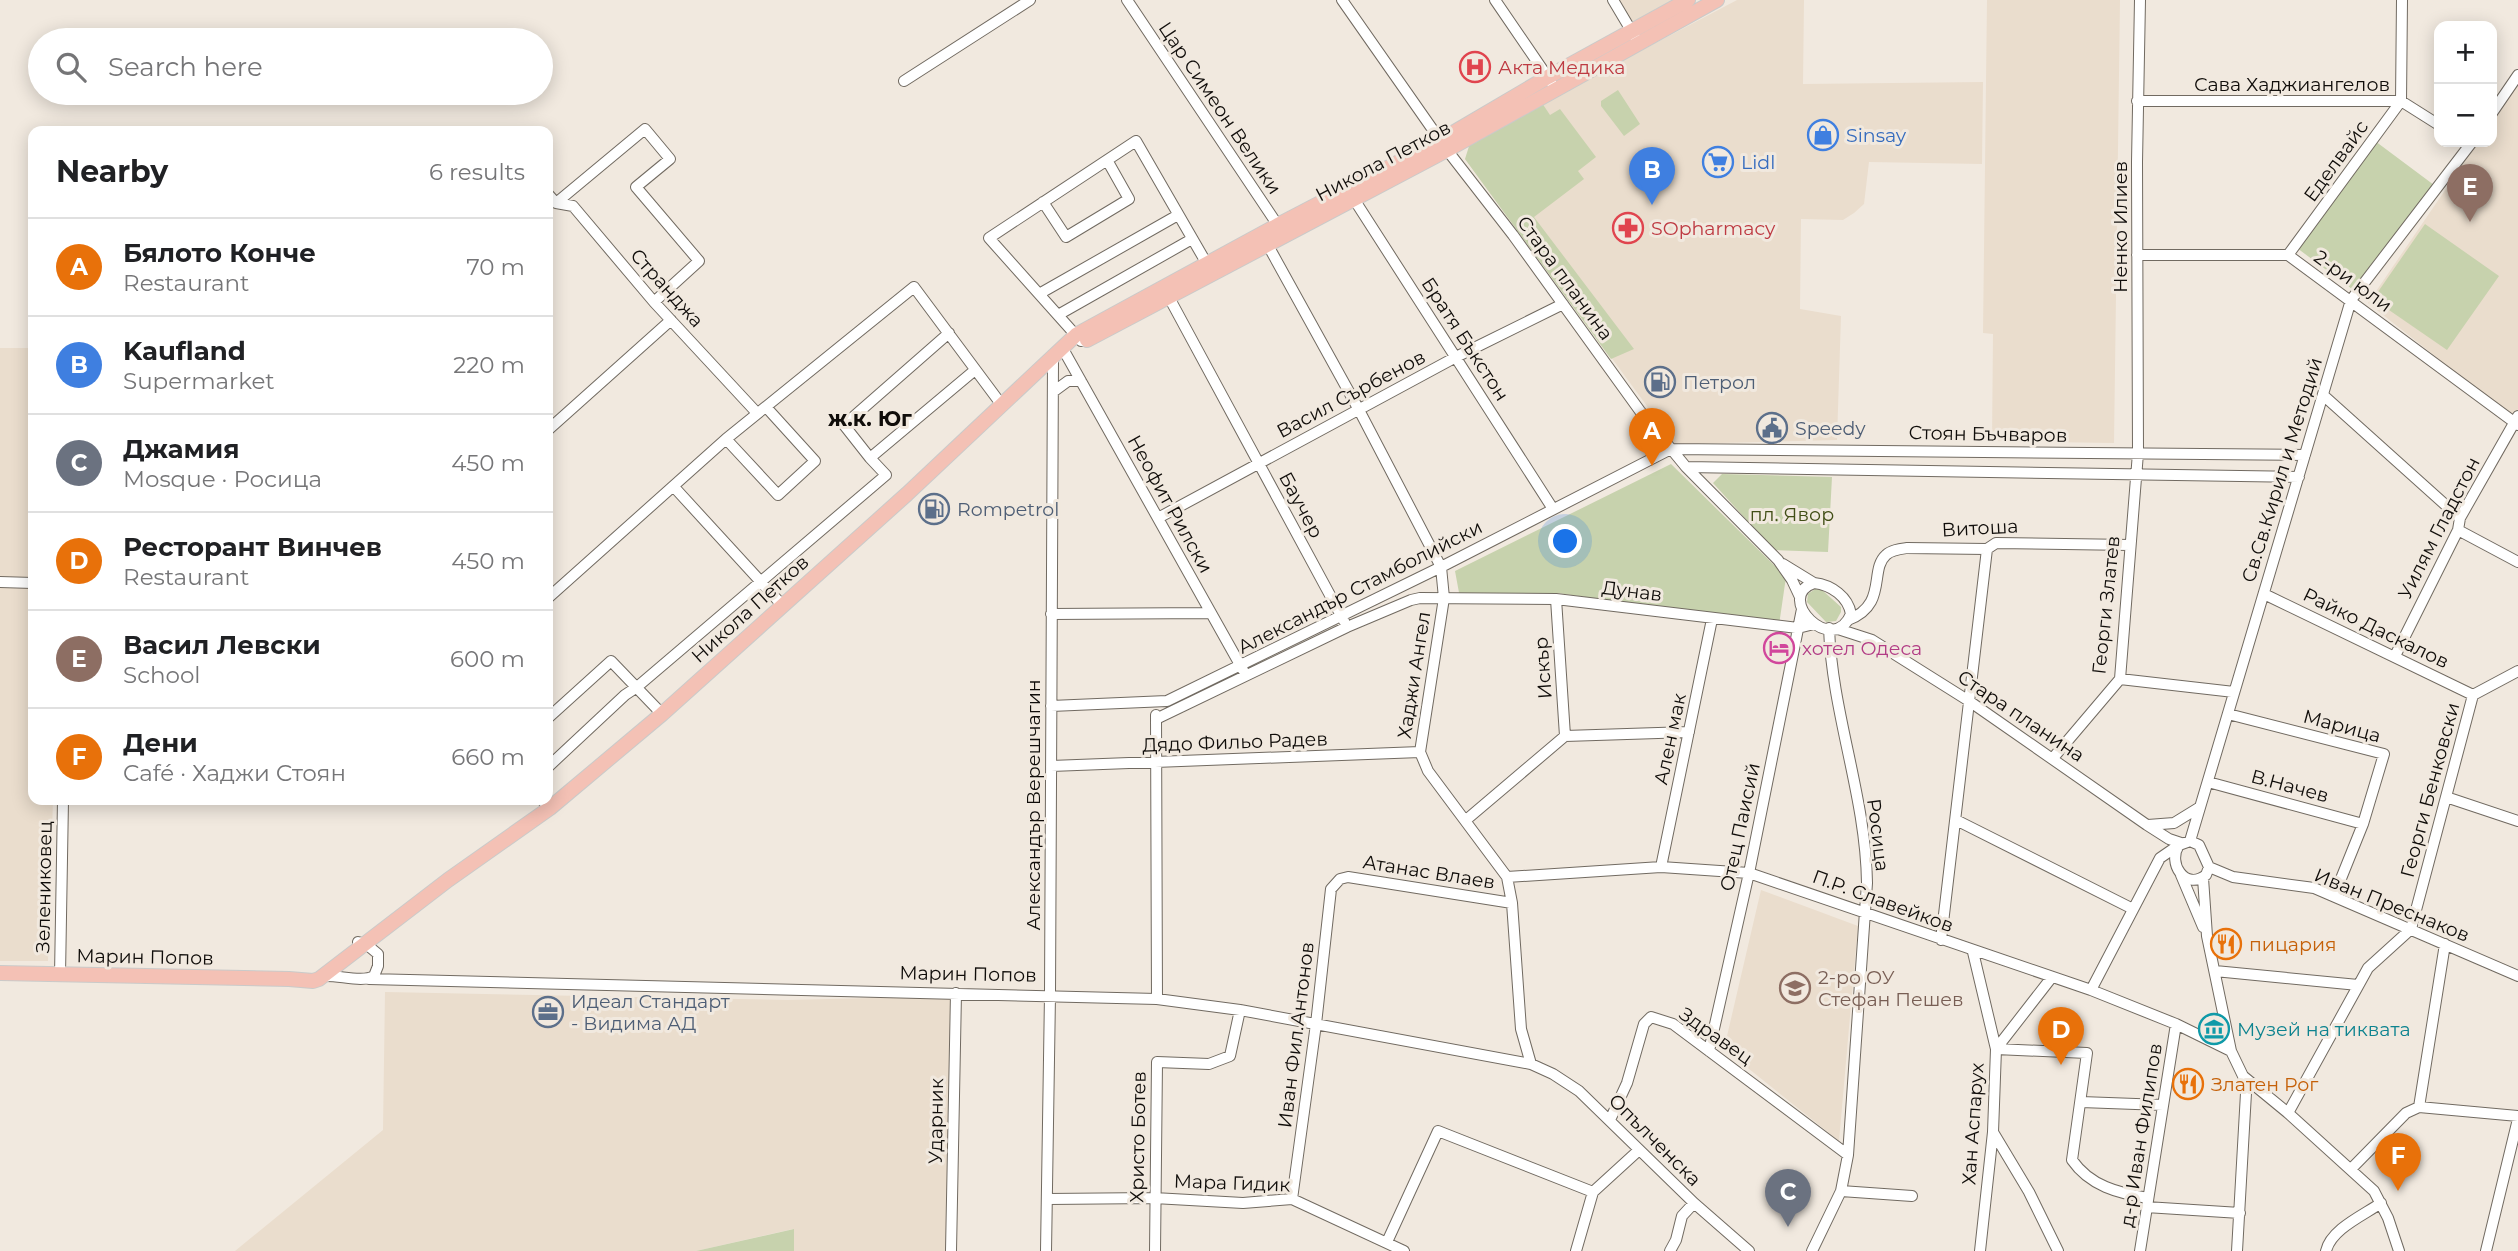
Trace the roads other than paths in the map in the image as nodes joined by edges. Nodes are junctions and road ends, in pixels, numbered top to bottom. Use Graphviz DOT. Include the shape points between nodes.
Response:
graph roads {
  1 [pos="1030,0"];
  2 [pos="1127,0"];
  3 [pos="1342,0"];
  4 [pos="1495,0"];
  5 [pos="1613,0"];
  6 [pos="1688,0"];
  7 [pos="1717,0"];
  8 [pos="2140,0"];
  9 [pos="2402,0"];
  10 [pos="1636,38"];
  11 [pos="2518,75"];
  12 [pos="904,81"];
  13 [pos="1552,83"];
  14 [pos="2137,101"];
  15 [pos="2401,101"];
  16 [pos="2497,106"];
  17 [pos="2434,122"];
  18 [pos="1444,145"];
  19 [pos="2466,147"];
  20 [pos="1107,160"];
  21 [pos="1351,193"];
  22 [pos="553,198"];
  23 [pos="553,199"];
  24 [pos="1043,202"];
  25 [pos="1178,215"];
  26 [pos="1281,230"];
  27 [pos="1192,239"];
  28 [pos="1265,239"];
  29 [pos="2137,255"];
  30 [pos="2288,255"];
  31 [pos="1207,264"];
  32 [pos="1166,293"];
  33 [pos="1039,294"];
  34 [pos="2351,300"];
  35 [pos="654,302"];
  36 [pos="1563,304"];
  37 [pos="1058,315"];
  38 [pos="671,320"];
  39 [pos="949,333"];
  40 [pos="1080,339"];
  41 [pos="1058,354"];
  42 [pos="1456,357"];
  43 [pos="975,370"];
  44 [pos="1081,381"];
  45 [pos="1053,392"];
  46 [pos="2323,395"];
  47 [pos="1002,404"];
  48 [pos="761,410"];
  49 [pos="1359,410"];
  50 [pos="2517,421"];
  51 [pos="553,426"];
  52 [pos="726,439"];
  53 [pos="1671,449"];
  54 [pos="2138,453"];
  55 [pos="2305,455"];
  56 [pos="870,458"];
  57 [pos="1259,464"];
  58 [pos="1686,467"];
  59 [pos="2137,474"];
  60 [pos="2299,477"];
  61 [pos="674,487"];
  62 [pos="1553,509"];
  63 [pos="1158,518"];
  64 [pos="2460,518"];
  65 [pos="2458,530"];
  66 [pos="2130,545"];
  67 [pos="1987,549"];
  68 [pos="1778,560"];
  69 [pos="1438,562"];
  70 [pos="2518,562"];
  71 [pos="0,582"];
  72 [pos="28,583"];
  73 [pos="762,583"];
  74 [pos="1814,583"];
  75 [pos="553,594"];
  76 [pos="2264,594"];
  77 [pos="1444,598"];
  78 [pos="1844,598"];
  79 [pos="1556,599"];
  80 [pos="1801,603"];
  81 [pos="1869,604"];
  82 [pos="783,606"];
  83 [pos="1211,613"];
  84 [pos="1051,614"];
  85 [pos="1341,615"];
  86 [pos="1851,618"];
  87 [pos="1712,619"];
  88 [pos="1814,624"];
  89 [pos="1347,627"];
  90 [pos="1798,628"];
  91 [pos="1834,629"];
  92 [pos="1872,640"];
  93 [pos="2395,656"];
  94 [pos="1243,671"];
  95 [pos="2518,671"];
  96 [pos="2120,679"];
  97 [pos="638,687"];
  98 [pos="2234,692"];
  99 [pos="2473,695"];
  100 [pos="1969,701"];
  101 [pos="1156,703"];
  102 [pos="1051,706"];
  103 [pos="553,713"];
  104 [pos="662,714"];
  105 [pos="2228,714"];
  106 [pos="1156,719"];
  107 [pos="1689,732"];
  108 [pos="1565,736"];
  109 [pos="1420,752"];
  110 [pos="2053,758"];
  111 [pos="553,763"];
  112 [pos="1156,763"];
  113 [pos="1051,766"];
  114 [pos="2208,782"];
  115 [pos="2446,797"];
  116 [pos="553,799"];
  117 [pos="63,805"];
  118 [pos="545,805"];
  119 [pos="2200,807"];
  120 [pos="1466,820"];
  121 [pos="1956,820"];
  122 [pos="2518,821"];
  123 [pos="2363,824"];
  124 [pos="2147,825"];
  125 [pos="2179,846"];
  126 [pos="2209,866"];
  127 [pos="1661,867"];
  128 [pos="1749,873"];
  129 [pos="2181,875"];
  130 [pos="1507,877"];
  131 [pos="2203,878"];
  132 [pos="1340,879"];
  133 [pos="2334,896"];
  134 [pos="1512,903"];
  135 [pos="2133,909"];
  136 [pos="1865,911"];
  137 [pos="2411,929"];
  138 [pos="2207,936"];
  139 [pos="1941,940"];
  140 [pos="362,943"];
  141 [pos="2445,944"];
  142 [pos="1973,952"];
  143 [pos="344,956"];
  144 [pos="379,960"];
  145 [pos="2215,971"];
  146 [pos="0,973"];
  147 [pos="61,975"];
  148 [pos="2518,975"];
  149 [pos="324,976"];
  150 [pos="351,977"];
  151 [pos="2052,977"];
  152 [pos="289,979"];
  153 [pos="369,979"];
  154 [pos="399,979"];
  155 [pos="2358,985"];
  156 [pos="2091,990"];
  157 [pos="956,993"];
  158 [pos="1050,995"];
  159 [pos="1157,999"];
  160 [pos="1240,1010"];
  161 [pos="1316,1024"];
  162 [pos="2176,1024"];
  163 [pos="1996,1049"];
  164 [pos="1709,1051"];
  165 [pos="2231,1051"];
  166 [pos="1531,1064"];
  167 [pos="2243,1076"];
  168 [pos="2081,1102"];
  169 [pos="2163,1105"];
  170 [pos="2419,1107"];
  171 [pos="2288,1112"];
  172 [pos="2518,1117"];
  173 [pos="1610,1119"];
  174 [pos="1993,1132"];
  175 [pos="1639,1150"];
  176 [pos="2514,1153"];
  177 [pos="1848,1155"];
  178 [pos="2351,1169"];
  179 [pos="1841,1191"];
  180 [pos="1593,1192"];
  181 [pos="1912,1196"];
  182 [pos="1154,1198"];
  183 [pos="1048,1199"];
  184 [pos="1292,1199"];
  185 [pos="1694,1203"];
  186 [pos="2147,1203"];
  187 [pos="2381,1203"];
  188 [pos="2239,1213"];
  189 [pos="1387,1242"];
  190 [pos="951,1251"];
  191 [pos="1046,1251"];
  192 [pos="1155,1251"];
  193 [pos="1404,1251"];
  194 [pos="1576,1251"];
  195 [pos="1670,1251"];
  196 [pos="1749,1251"];
  197 [pos="1812,1251"];
  198 [pos="1980,1251"];
  199 [pos="2058,1251"];
  200 [pos="2140,1251"];
  201 [pos="2237,1251"];
  202 [pos="2326,1251"];
  203 [pos="2399,1251"];
  204 [pos="2486,1251"];
  1 -- 12 [label="street"];
  2 -- 26 [label="street, Цар Симеон Велики"];
  3 -- 18 [label="street, Стара планина"];
  4 -- 13 [label="street"];
  5 -- 10 [label="street"];
  6 -- 10 [label="main road, Никола Петков"];
  7 -- 10 [label="main road, Никола Петков"];
  8 -- 14 [label="street, Ненко Илиев"];
  9 -- 15 [label="street"];
  10 -- 13 [label="main road, Никола Петков"];
  11 -- 16 [label="street"];
  13 -- 18 [label="main road, Никола Петков"];
  14 -- 15 [label="street, Сава Хаджиангелов"];
  14 -- 29 [label="street, Ненко Илиев"];
  15 -- 17 [label="street, Сава Хаджиангелов"];
  15 -- 30 [label="street, Еделвайс"];
  18 -- 21 [label="main road, Никола Петков"];
  18 -- 36 [label="street, Стара планина"];
  19 -- 34 [label="street, Св.Св.Кирил и Методий"];
  20 -- 24 [label="street"];
  20 -- 24 [label="street" via="1129,200 1066,237"];
  20 -- 25 [label="street" via="1136,141"];
  21 -- 26 [label="main road, Никола Петков"];
  21 -- 42 [label="street, Братя Бъкстон"];
  22 -- 35 [label="street" via="645,130 670,159 636,187 699,261"];
  23 -- 35 [label="street, Странджа" via="573,206"];
  24 -- 33 [label="street" via="989,238"];
  25 -- 27 [label="street"];
  25 -- 33 [label="street"];
  26 -- 28 [label="main road, Никола Петков"];
  27 -- 31 [label="street"];
  27 -- 37 [label="street"];
  28 -- 31 [label="main road, Никола Петков"];
  28 -- 32 [label="main road, Никола Петков"];
  28 -- 49 [label="street"];
  29 -- 30 [label="street, 2-ри юли"];
  29 -- 54 [label="street, Ненко Илиев"];
  30 -- 34 [label="street, 2-ри юли"];
  31 -- 32 [label="main road, Никола Петков"];
  32 -- 40 [label="main road, Никола Петков"];
  32 -- 57 [label="street, Баучер"];
  33 -- 37 [label="street"];
  34 -- 46 [label="street, Св.Св.Кирил и Методий"];
  34 -- 50 [label="street, 2-ри юли"];
  35 -- 38 [label="street, Странджа"];
  36 -- 42 [label="street, Васил Сърбенов"];
  36 -- 53 [label="street, Стара планина"];
  37 -- 40 [label="street"];
  38 -- 48 [label="street, Странджа"];
  38 -- 51 [label="street"];
  39 -- 43 [label="street"];
  39 -- 48 [label="street" via="914,287"];
  39 -- 56 [label="street" via="844,425"];
  40 -- 41 [label="main road, Никола Петков"];
  41 -- 44 [label="street, Неофит Рилски"];
  41 -- 45 [label="street, Александър Верешчагин"];
  41 -- 47 [label="main road, Никола Петков"];
  42 -- 49 [label="street, Васил Сърбенов"];
  42 -- 62 [label="street, Братя Бъкстон"];
  43 -- 47 [label="street"];
  43 -- 56 [label="street"];
  44 -- 45 [label="street" via="1068,381"];
  44 -- 63 [label="street, Неофит Рилски"];
  45 -- 84 [label="street, Александър Верешчагин"];
  46 -- 55 [label="street, Св.Св.Кирил и Методий"];
  46 -- 64 [label="street"];
  47 -- 82 [label="main road, Никола Петков"];
  48 -- 52 [label="street"];
  48 -- 52 [label="street, Странджа" via="816,461 778,495"];
  49 -- 57 [label="street, Васил Сърбенов"];
  49 -- 69 [label="street"];
  50 -- 64 [label="street, Уилям Гладстон"];
  52 -- 61 [label="street"];
  53 -- 54 [label="street, Стоян Бъчваров"];
  53 -- 58 [label="street, Стара планина"];
  53 -- 62 [label="street, Александър Стамболийски"];
  54 -- 55 [label="street, Стоян Бъчваров"];
  54 -- 59 [label="street, Ненко Илиев"];
  55 -- 60 [label="street, Св.Св.Кирил и Методий"];
  56 -- 73 [label="street" via="886,475"];
  57 -- 63 [label="street, Васил Сърбенов"];
  57 -- 85 [label="street, Баучер"];
  58 -- 59 [label="street, Стоян Бъчваров"];
  58 -- 68 [label="street, Стара планина"];
  59 -- 60 [label="street, Стоян Бъчваров"];
  59 -- 66 [label="street, Георги Златев"];
  60 -- 76 [label="street, Св.Св.Кирил и Методий"];
  61 -- 73 [label="street"];
  61 -- 75 [label="street"];
  62 -- 69 [label="street, Александър Стамболийски"];
  63 -- 83 [label="street, Неофит Рилски"];
  64 -- 65 [label="street, Уилям Гладстон"];
  65 -- 70 [label="street"];
  65 -- 93 [label="street, Уилям Гладстон"];
  66 -- 67 [label="street, Витоша" via="1996,543"];
  66 -- 96 [label="street, Георги Златев"];
  67 -- 81 [label="street, Витоша" via="1907,548 1887,553"];
  67 -- 100 [label="street"];
  68 -- 74 [label="street, Стара планина"];
  68 -- 80 [label="street, Стара планина"];
  69 -- 77 [label="street, Хаджи Ангел"];
  69 -- 85 [label="street, Александър Стамболийски"];
  71 -- 72 [label="street"];
  73 -- 82 [label="street"];
  73 -- 97 [label="street"];
  74 -- 78 [label="street" via="1828,586"];
  74 -- 80 [label="street" via="1803,590"];
  76 -- 93 [label="street, Райко Даскалов"];
  76 -- 98 [label="street, Св.Св.Кирил и Методий"];
  77 -- 79 [label="street, Дунав"];
  77 -- 89 [label="street, Александър Стамболийски" via="1411,600"];
  77 -- 109 [label="street, Хаджи Ангел"];
  78 -- 81 [label="street"];
  78 -- 86 [label="street"];
  79 -- 87 [label="street, Дунав"];
  79 -- 108 [label="street, Искър"];
  80 -- 88 [label="street"];
  80 -- 90 [label="street, Отец Паисий"];
  81 -- 86 [label="street"];
  82 -- 104 [label="main road, Никола Петков"];
  83 -- 84 [label="street"];
  83 -- 94 [label="street, Неофит Рилски"];
  84 -- 102 [label="street, Александър Верешчагин"];
  85 -- 89 [label="street, Баучер"];
  85 -- 94 [label="street, Александър Стамболийски"];
  86 -- 91 [label="street"];
  86 -- 92 [label="street, Стара планина"];
  87 -- 90 [label="street, Дунав"];
  87 -- 107 [label="street, Ален мак"];
  88 -- 90 [label="street, Дунав"];
  88 -- 91 [label="street"];
  89 -- 94 [label="street, Александър Стамболийски"];
  90 -- 128 [label="street, Отец Паисий"];
  91 -- 92 [label="street, Стара планина"];
  91 -- 136 [label="street, Росица" via="1832,663 1866,848"];
  92 -- 100 [label="street, Стара планина"];
  93 -- 99 [label="street, Райко Даскалов"];
  94 -- 101 [label="street, Александър Стамболийски"];
  94 -- 106 [label="street, Александър Стамболийски"];
  95 -- 99 [label="street, Георги Бенковски"];
  96 -- 98 [label="street"];
  96 -- 110 [label="street, Георги Златев"];
  97 -- 103 [label="street" via="611,661"];
  97 -- 104 [label="street"];
  97 -- 111 [label="street"];
  98 -- 105 [label="street, Св.Св.Кирил и Методий"];
  99 -- 115 [label="street, Георги Бенковски"];
  100 -- 110 [label="street, Стара планина"];
  100 -- 121 [label="street"];
  101 -- 102 [label="street, Александър Стамболийски"];
  101 -- 106 [label="street"];
  102 -- 113 [label="street, Александър Верешчагин"];
  104 -- 116 [label="main road, Никола Петков"];
  105 -- 114 [label="street, Св.Св.Кирил и Методий"];
  105 -- 123 [label="street, Марица" via="2384,754"];
  106 -- 112 [label="street"];
  107 -- 108 [label="street"];
  107 -- 127 [label="street, Ален мак"];
  108 -- 120 [label="street"];
  109 -- 112 [label="street, Дядо Фильо Радев"];
  109 -- 120 [label="street, Хаджи Ангел" via="1428,771"];
  110 -- 124 [label="street, Стара планина"];
  112 -- 113 [label="street, Дядо Фильо Радев"];
  112 -- 159 [label="street"];
  113 -- 158 [label="street, Александър Верешчагин"];
  114 -- 119 [label="street, Св.Св.Кирил и Методий"];
  114 -- 123 [label="street, В.Начев"];
  115 -- 122 [label="street"];
  115 -- 137 [label="street, Георги Бенковски"];
  117 -- 147 [label="street, Зелениковец"];
  118 -- 140 [label="main road, Никола Петков" via="448,880 398,909"];
  119 -- 124 [label="street" via="2174,823"];
  119 -- 125 [label="street, Св.Св.Кирил и Методий"];
  120 -- 130 [label="street, Хаджи Ангел"];
  121 -- 135 [label="street"];
  121 -- 139 [label="street"];
  123 -- 133 [label="street, Марица"];
  124 -- 125 [label="street, Стара планина"];
  125 -- 126 [label="street" via="2199,845"];
  125 -- 129 [label="street" via="2176,862"];
  125 -- 135 [label="street, Св.Св.Кирил и Методий" via="2160,858"];
  126 -- 131 [label="street"];
  126 -- 133 [label="street, Иван Преснаков" via="2233,877 2314,888"];
  127 -- 128 [label="street, П.Р. Славейков"];
  127 -- 130 [label="street, П.Р. Славейков"];
  128 -- 136 [label="street, П.Р. Славейков"];
  128 -- 164 [label="street, Отец Паисий"];
  129 -- 131 [label="street" via="2190,880"];
  129 -- 138 [label="street"];
  130 -- 134 [label="street, Хаджи Ангел"];
  131 -- 138 [label="street"];
  132 -- 134 [label="street, Атанас Влаев"];
  132 -- 161 [label="street, Иван Фил.Антонов" via="1331,888"];
  133 -- 137 [label="street, Иван Преснаков"];
  134 -- 166 [label="street, Хаджи Ангел" via="1521,1029"];
  135 -- 156 [label="street, Св.Св.Кирил и Методий"];
  136 -- 139 [label="street, П.Р. Славейков"];
  136 -- 177 [label="street, Росица"];
  137 -- 141 [label="street, Иван Преснаков"];
  137 -- 155 [label="street" via="2368,968"];
  138 -- 145 [label="street"];
  139 -- 142 [label="street, П.Р. Славейков"];
  140 -- 143 [label="main road, Никола Петков"];
  140 -- 144 [label="street" via="378,954"];
  141 -- 148 [label="street, Иван Преснаков"];
  141 -- 170 [label="street"];
  142 -- 151 [label="street, П.Р. Славейков"];
  142 -- 163 [label="street"];
  143 -- 149 [label="main road, Никола Петков"];
  143 -- 150 [label="street"];
  143 -- 152 [label="main road, Никола Петков"];
  144 -- 153 [label="street"];
  144 -- 154 [label="street"];
  145 -- 155 [label="street"];
  145 -- 165 [label="street"];
  146 -- 147 [label="main road, Марин Попов"];
  147 -- 152 [label="main road, Марин Попов"];
  149 -- 150 [label="street"];
  149 -- 152 [label="main road" via="313,982"];
  150 -- 153 [label="street"];
  151 -- 156 [label="street, П.Р. Славейков"];
  151 -- 163 [label="street, Хан Аспарух"];
  153 -- 154 [label="street, Марин Попов"];
  154 -- 157 [label="street, Марин Попов"];
  155 -- 171 [label="street"];
  156 -- 162 [label="street, П.Р. Славейков"];
  157 -- 158 [label="street, Марин Попов"];
  157 -- 190 [label="street, Ударник"];
  158 -- 159 [label="street, Марин Попов"];
  158 -- 183 [label="street, Александър Верешчагин"];
  159 -- 160 [label="street, Марин Попов"];
  160 -- 161 [label="street, Марин Попов"];
  160 -- 182 [label="street, Христо Ботев" via="1230,1056 1209,1064 1157,1062"];
  161 -- 166 [label="street, Марин Попов"];
  161 -- 184 [label="street, Иван Фил.Антонов"];
  162 -- 165 [label="street, П.Р. Славейков"];
  162 -- 169 [label="street, д-р Иван Филипов"];
  163 -- 168 [label="street" via="2087,1053"];
  163 -- 174 [label="street, Хан Аспарух"];
  164 -- 173 [label="street, Здравец" via="1673,1024 1647,1019"];
  164 -- 177 [label="street, Здравец"];
  165 -- 167 [label="street"];
  166 -- 173 [label="street, Опълченска" via="1579,1091"];
  167 -- 171 [label="street"];
  167 -- 188 [label="street" via="2246,1108"];
  168 -- 169 [label="street"];
  168 -- 186 [label="street" via="2071,1160 2104,1187"];
  169 -- 186 [label="street, д-р Иван Филипов"];
  170 -- 172 [label="street"];
  170 -- 178 [label="street" via="2406,1113"];
  171 -- 178 [label="street"];
  172 -- 176 [label="street"];
  173 -- 175 [label="street, Опълченска"];
  174 -- 198 [label="street, Хан Аспарух"];
  174 -- 199 [label="street"];
  175 -- 180 [label="street"];
  175 -- 185 [label="street, Опълченска"];
  176 -- 204 [label="street"];
  177 -- 179 [label="street, Росица"];
  178 -- 187 [label="street"];
  179 -- 181 [label="street"];
  179 -- 197 [label="street, Росица"];
  180 -- 189 [label="street" via="1438,1131"];
  180 -- 194 [label="street"];
  182 -- 183 [label="street, Мара Гидик"];
  182 -- 184 [label="street, Мара Гидик" via="1243,1203"];
  182 -- 192 [label="street, Христо Ботев"];
  183 -- 191 [label="street, Александър Верешчагин"];
  184 -- 189 [label="street, Мара Гидик"];
  185 -- 195 [label="street" via="1682,1216"];
  185 -- 196 [label="street, Опълченска"];
  186 -- 188 [label="street"];
  186 -- 200 [label="street, д-р Иван Филипов"];
  187 -- 202 [label="street" via="2338,1232"];
  187 -- 203 [label="street"];
  188 -- 201 [label="street"];
  189 -- 193 [label="street, Мара Гидик"];
}
